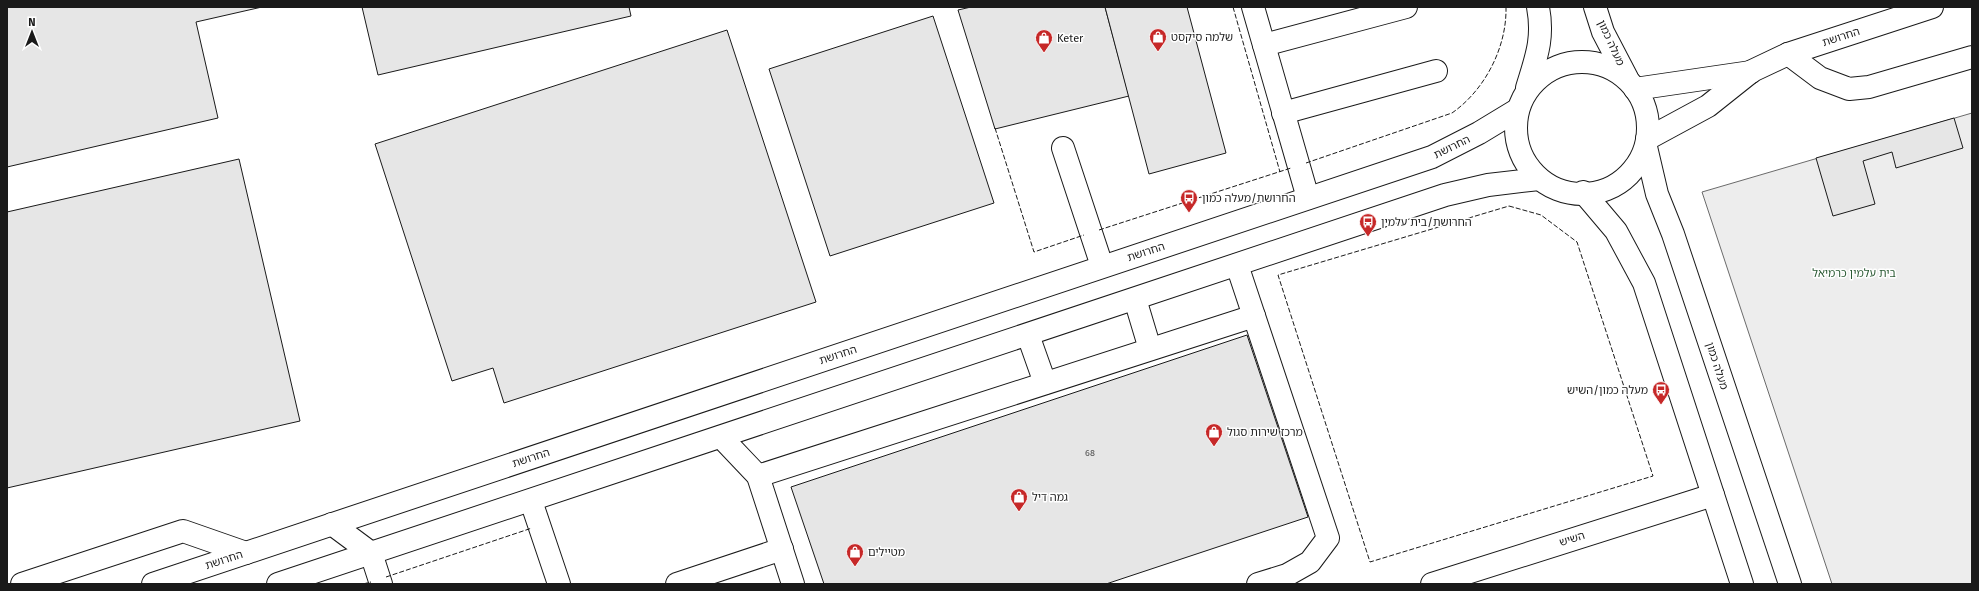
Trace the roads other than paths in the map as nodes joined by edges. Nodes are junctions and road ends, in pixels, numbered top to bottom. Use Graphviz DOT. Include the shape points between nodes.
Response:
graph roads {
  1 [pos="1253,7"];
  2 [pos="1406,7"];
  3 [pos="1538,7"];
  4 [pos="1595,7"];
  5 [pos="1932,7"];
  6 [pos="1264,45"];
  7 [pos="1788,54"];
  8 [pos="1972,57"];
  9 [pos="1436,71"];
  10 [pos="1752,71"];
  11 [pos="1632,84"];
  12 [pos="1527,89"];
  13 [pos="1517,110"];
  14 [pos="1284,113"];
  15 [pos="1646,143"];
  16 [pos="1063,148"];
  17 [pos="1539,179"];
  18 [pos="1582,192"];
  19 [pos="1308,198"];
  20 [pos="1237,265"];
  21 [pos="1102,266"];
  22 [pos="1135,299"];
  23 [pos="1254,316"];
  24 [pos="1028,335"];
  25 [pos="1150,349"];
  26 [pos="1045,383"];
  27 [pos="721,437"];
  28 [pos="758,476"];
  29 [pos="1713,495"];
  30 [pos="531,501"];
  31 [pos="332,524"];
  32 [pos="782,549"];
  33 [pos="246,553"];
  34 [pos="371,554"];
  35 [pos="22,584"];
  36 [pos="153,584"];
  37 [pos="278,584"];
  38 [pos="381,584"];
  39 [pos="559,584"];
  40 [pos="677,584"];
  41 [pos="793,584"];
  42 [pos="1258,584"];
  43 [pos="1432,584"];
  44 [pos="1742,584"];
  45 [pos="1790,584"];
  1 -- 6 [label="street"];
  2 -- 6 [label="street"];
  3 -- 12 [label="street" via="1540,43"];
  4 -- 11 [label="street, מעלה כמון" via="1603,32"];
  5 -- 7 [label="street, החרושת"];
  6 -- 14 [label="street"];
  7 -- 8 [label="street" via="1820,78 1849,89 1869,87"];
  7 -- 10 [label="street, החרושת"];
  9 -- 14 [label="street"];
  10 -- 11 [label="street, החרושת"];
  10 -- 15 [label="street, החרושת" via="1708,106"];
  11 -- 12 [label="street" via="1608,67 1586,61 1565,63 1543,73"];
  11 -- 15 [label="street" via="1642,98 1648,120"];
  12 -- 13 [label="street"];
  13 -- 17 [label="street" via="1515,133 1524,162"];
  13 -- 19 [label="street, החרושת" via="1479,133 1432,156"];
  14 -- 19 [label="street"];
  15 -- 18 [label="street" via="1635,167 1619,183 1598,193"];
  15 -- 45 [label="street, מעלה כמון" via="1657,194 1673,234"];
  16 -- 21 [label="street"];
  17 -- 18 [label="street" via="1560,191"];
  17 -- 20 [label="street" via="1445,195"];
  18 -- 29 [label="street" via="1616,231 1644,283"];
  19 -- 21 [label="street, החרושת"];
  20 -- 22 [label="street"];
  20 -- 23 [label="street"];
  21 -- 31 [label="street, החרושת"];
  22 -- 24 [label="street"];
  22 -- 25 [label="street"];
  23 -- 25 [label="street"];
  23 -- 42 [label="street" via="1328,538 1310,562 1286,575"];
  24 -- 26 [label="street"];
  24 -- 27 [label="street"];
  25 -- 26 [label="street"];
  26 -- 28 [label="street"];
  27 -- 28 [label="street"];
  27 -- 30 [label="street"];
  28 -- 32 [label="street"];
  29 -- 43 [label="street, השיש"];
  29 -- 44 [label="street"];
  30 -- 34 [label="street"];
  30 -- 39 [label="street"];
  31 -- 33 [label="street, החרושת"];
  31 -- 34 [label="street"];
  32 -- 40 [label="street"];
  32 -- 41 [label="street"];
  33 -- 35 [label="street" via="183,531"];
  33 -- 36 [label="street, החרושת"];
  34 -- 37 [label="street"];
  34 -- 38 [label="street"];
}
